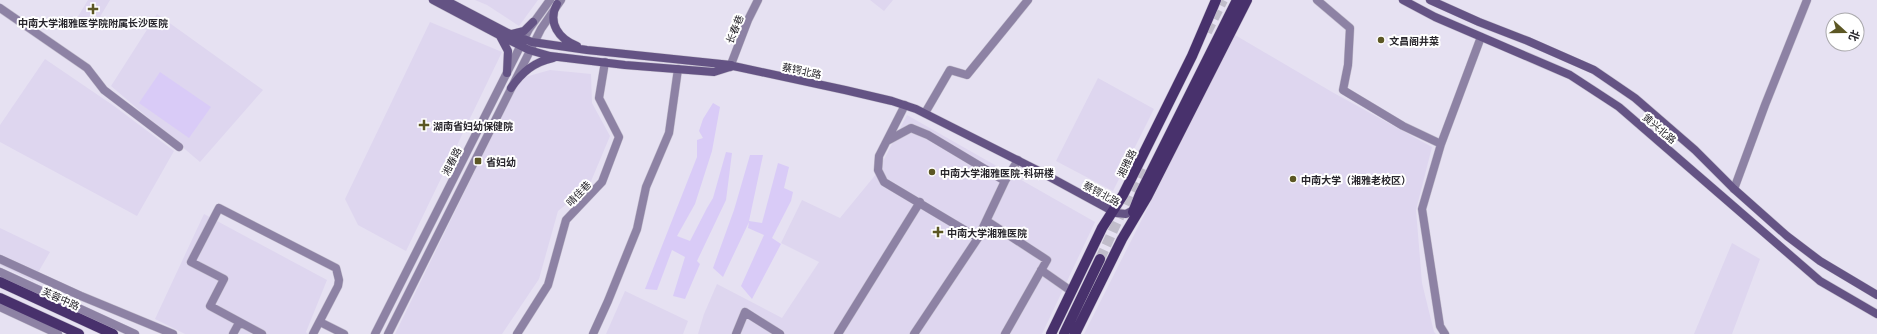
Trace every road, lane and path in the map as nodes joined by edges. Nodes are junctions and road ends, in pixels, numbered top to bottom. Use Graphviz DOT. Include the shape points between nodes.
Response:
graph roads {
  1 [pos="433,0"];
  2 [pos="445,0"];
  3 [pos="758,0"];
  4 [pos="1028,0"];
  5 [pos="1216,0"];
  6 [pos="1237,0"];
  7 [pos="1247,0"];
  8 [pos="1317,0"];
  9 [pos="1403,0"];
  10 [pos="1430,0"];
  11 [pos="1807,0"];
  12 [pos="556,1"];
  13 [pos="0,8"];
  14 [pos="533,22"];
  15 [pos="508,33"];
  16 [pos="499,35"];
  17 [pos="1481,37"];
  18 [pos="522,42"];
  19 [pos="534,42"];
  20 [pos="530,50"];
  21 [pos="587,50"];
  22 [pos="556,57"];
  23 [pos="605,62"];
  24 [pos="731,66"];
  25 [pos="678,69"];
  26 [pos="507,73"];
  27 [pos="512,88"];
  28 [pos="905,105"];
  29 [pos="925,114"];
  30 [pos="886,142"];
  31 [pos="1440,144"];
  32 [pos="180,147"];
  33 [pos="1018,160"];
  34 [pos="1005,181"];
  35 [pos="1734,189"];
  36 [pos="1147,197"];
  37 [pos="920,202"];
  38 [pos="1113,211"];
  39 [pos="1133,211"];
  40 [pos="987,221"];
  41 [pos="978,238"];
  42 [pos="1122,238"];
  43 [pos="0,259"];
  44 [pos="1100,259"];
  45 [pos="1041,270"];
  46 [pos="0,272"];
  47 [pos="0,282"];
  48 [pos="1071,291"];
  49 [pos="1877,295"];
  50 [pos="0,298"];
  51 [pos="0,307"];
  52 [pos="1877,314"];
  53 [pos="320,322"];
  54 [pos="239,323"];
  55 [pos="58,334"];
  56 [pos="79,334"];
  57 [pos="113,334"];
  58 [pos="135,334"];
  59 [pos="173,334"];
  60 [pos="233,334"];
  61 [pos="262,334"];
  62 [pos="313,334"];
  63 [pos="344,334"];
  64 [pos="375,334"];
  65 [pos="388,334"];
  66 [pos="517,334"];
  67 [pos="593,334"];
  68 [pos="736,334"];
  69 [pos="780,334"];
  70 [pos="838,334"];
  71 [pos="914,334"];
  72 [pos="1005,334"];
  73 [pos="1051,334"];
  74 [pos="1064,334"];
  75 [pos="1075,334"];
  76 [pos="1445,334"];
  1 -- 16 [label="main road, 蔡锷北路"];
  2 -- 15 [label="main road, 蔡锷北路"];
  3 -- 24 [label="street, 长春巷"];
  4 -- 29 [label="street" via="967,76 950,70"];
  5 -- 38 [label="main road, 湘雅路" via="1192,56"];
  6 -- 39 [label="main road"];
  7 -- 36 [label="main road"];
  8 -- 31 [label="street" via="1350,28 1348,65 1343,90 1403,126"];
  9 -- 17 [label="main road, 黄兴北路"];
  10 -- 35 [label="main road, 黄兴北路" via="1594,70 1634,98"];
  11 -- 35 [label="street"];
  12 -- 14 [label="street, 湘春路"];
  12 -- 19 [label="street"];
  12 -- 21 [label="main road" via="553,18 557,31 565,40"];
  13 -- 32 [label="street" via="87,68 104,90"];
  14 -- 15 [label="main road" via="524,32"];
  14 -- 18 [label="street, 湘春路"];
  15 -- 18 [label="main road, 蔡锷北路"];
  16 -- 18 [label="main road, 蔡锷北路"];
  16 -- 26 [label="main road" via="508,52"];
  17 -- 31 [label="street"];
  17 -- 52 [label="main road, 黄兴北路" via="1570,75 1608,99 1820,281"];
  18 -- 19 [label="main road, 蔡锷北路"];
  18 -- 20 [label="main road, 蔡锷北路"];
  18 -- 26 [label="street, 湘春路"];
  19 -- 20 [label="street"];
  19 -- 21 [label="main road, 蔡锷北路"];
  20 -- 22 [label="main road, 蔡锷北路"];
  20 -- 27 [label="street"];
  21 -- 24 [label="main road, 蔡锷北路"];
  22 -- 23 [label="main road, 蔡锷北路"];
  22 -- 27 [label="main road" via="534,64 522,74"];
  23 -- 25 [label="main road, 蔡锷北路"];
  23 -- 66 [label="street, 晴佳巷" via="599,98 619,137 602,182 566,220 548,285"];
  24 -- 25 [label="main road, 蔡锷北路" via="714,72"];
  24 -- 28 [label="main road, 蔡锷北路"];
  25 -- 67 [label="street" via="669,133 646,187 636,229"];
  26 -- 64 [label="street, 湘春路"];
  27 -- 65 [label="street"];
  28 -- 29 [label="main road, 蔡锷北路"];
  28 -- 30 [label="street"];
  29 -- 33 [label="main road, 蔡锷北路"];
  30 -- 34 [label="street" via="911,128 928,135"];
  30 -- 37 [label="street" via="879,156 878,170 884,182"];
  31 -- 76 [label="street" via="1422,209 1440,326"];
  33 -- 34 [label="street"];
  33 -- 38 [label="main road, 蔡锷北路"];
  34 -- 40 [label="street"];
  35 -- 49 [label="main road, 黄兴北路" via="1815,258"];
  36 -- 39 [label="main road"];
  36 -- 42 [label="main road"];
  37 -- 41 [label="street"];
  37 -- 70 [label="street"];
  38 -- 39 [label="main road, 蔡锷北路" via="1121,214"];
  38 -- 48 [label="main road, 湘雅路"];
  39 -- 42 [label="main road"];
  40 -- 41 [label="street"];
  40 -- 45 [label="street" via="1047,260"];
  41 -- 71 [label="street"];
  42 -- 75 [label="main road"];
  43 -- 59 [label="street"];
  44 -- 74 [label="main road"];
  45 -- 48 [label="street"];
  45 -- 72 [label="street"];
  46 -- 58 [label="street"];
  47 -- 57 [label="main road, 芙蓉中路"];
  48 -- 73 [label="main road, 湘雅路"];
  50 -- 56 [label="main road"];
  51 -- 55 [label="street"];
  53 -- 54 [label="street" via="338,286 336,268 219,208 191,262 224,279 210,306"];
  53 -- 62 [label="street"];
  53 -- 63 [label="street"];
  54 -- 60 [label="street"];
  54 -- 61 [label="street"];
  68 -- 69 [label="street" via="745,312"];
}
